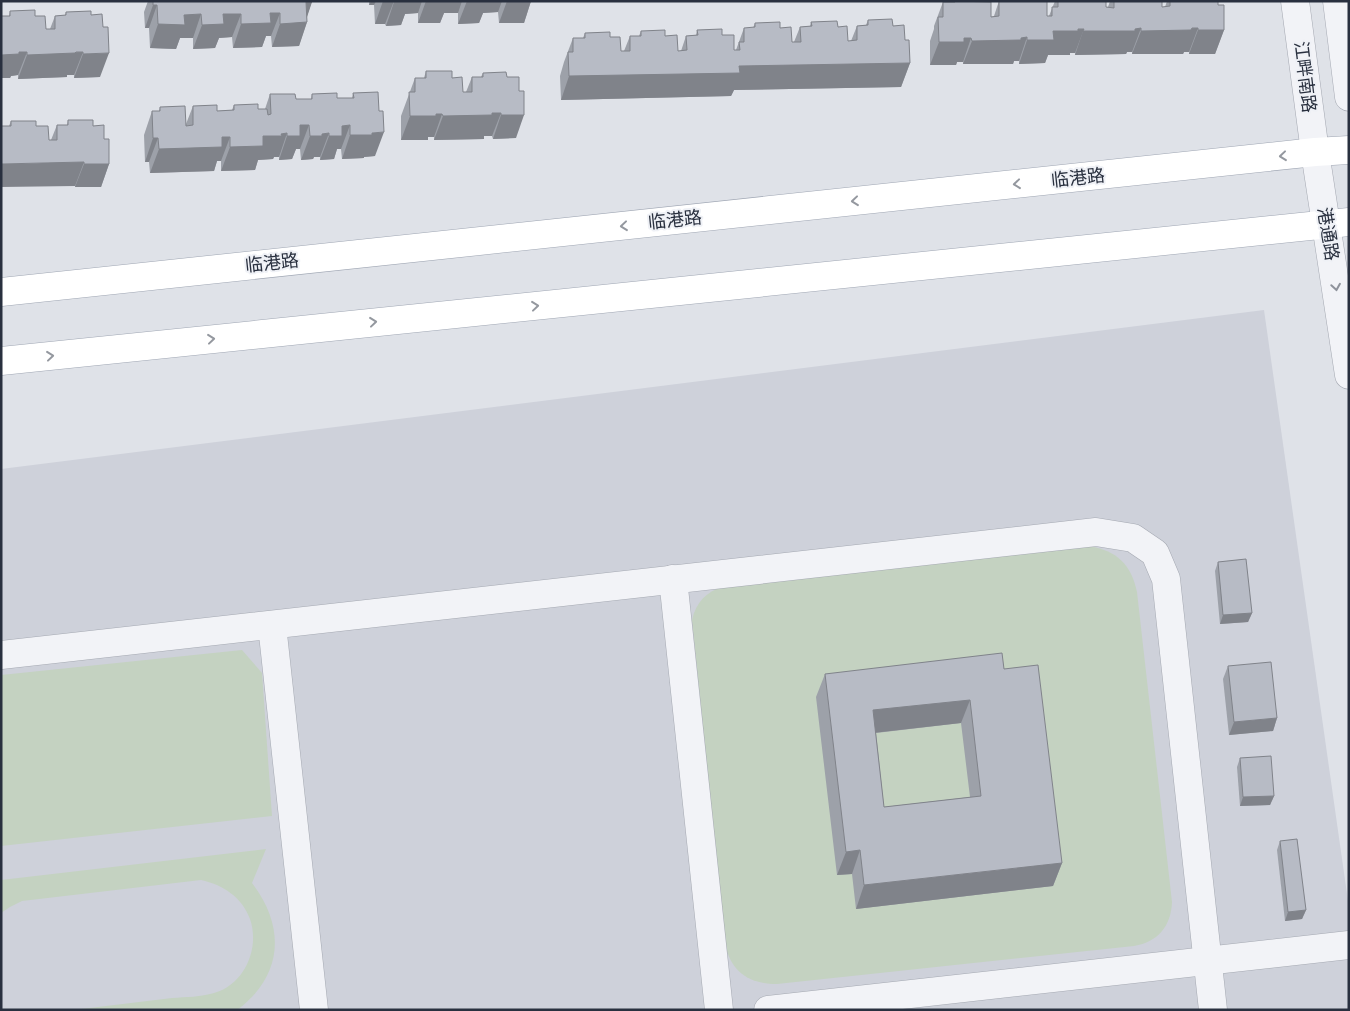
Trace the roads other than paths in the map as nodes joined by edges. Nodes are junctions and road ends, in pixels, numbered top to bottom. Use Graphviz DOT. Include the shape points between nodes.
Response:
graph roads {
  1 [pos="1295,1"];
  2 [pos="1337,1"];
  3 [pos="1349,96"];
  4 [pos="1349,150"];
  5 [pos="1315,152"];
  6 [pos="1337,223"];
  7 [pos="1,292"];
  8 [pos="1,361"];
  9 [pos="1349,375"];
  10 [pos="673,579"];
  11 [pos="272,624"];
  12 [pos="1,655"];
  13 [pos="1349,945"];
  14 [pos="1208,961"];
  15 [pos="927,1001"];
  16 [pos="314,1010"];
  17 [pos="719,1010"];
  18 [pos="768,1010"];
  19 [pos="1214,1010"];
  1 -- 5 [label="street, 江畔南路"];
  2 -- 3 [label="street"];
  4 -- 5 [label="main road, 临港路"];
  5 -- 6 [label="street, 港通路"];
  5 -- 7 [label="main road, 临港路, one-way"];
  8 -- 6 [label="main road, one-way"];
  6 -- 9 [label="street, 港通路, one-way"];
  10 -- 11 [label="street"];
  10 -- 14 [label="street" via="1096,532 1132,538 1155,553 1166,579"];
  10 -- 17 [label="street"];
  11 -- 12 [label="street"];
  11 -- 16 [label="street"];
  13 -- 14 [label="street"];
  14 -- 15 [label="street"];
  14 -- 19 [label="street"];
  15 -- 18 [label="street"];
}
